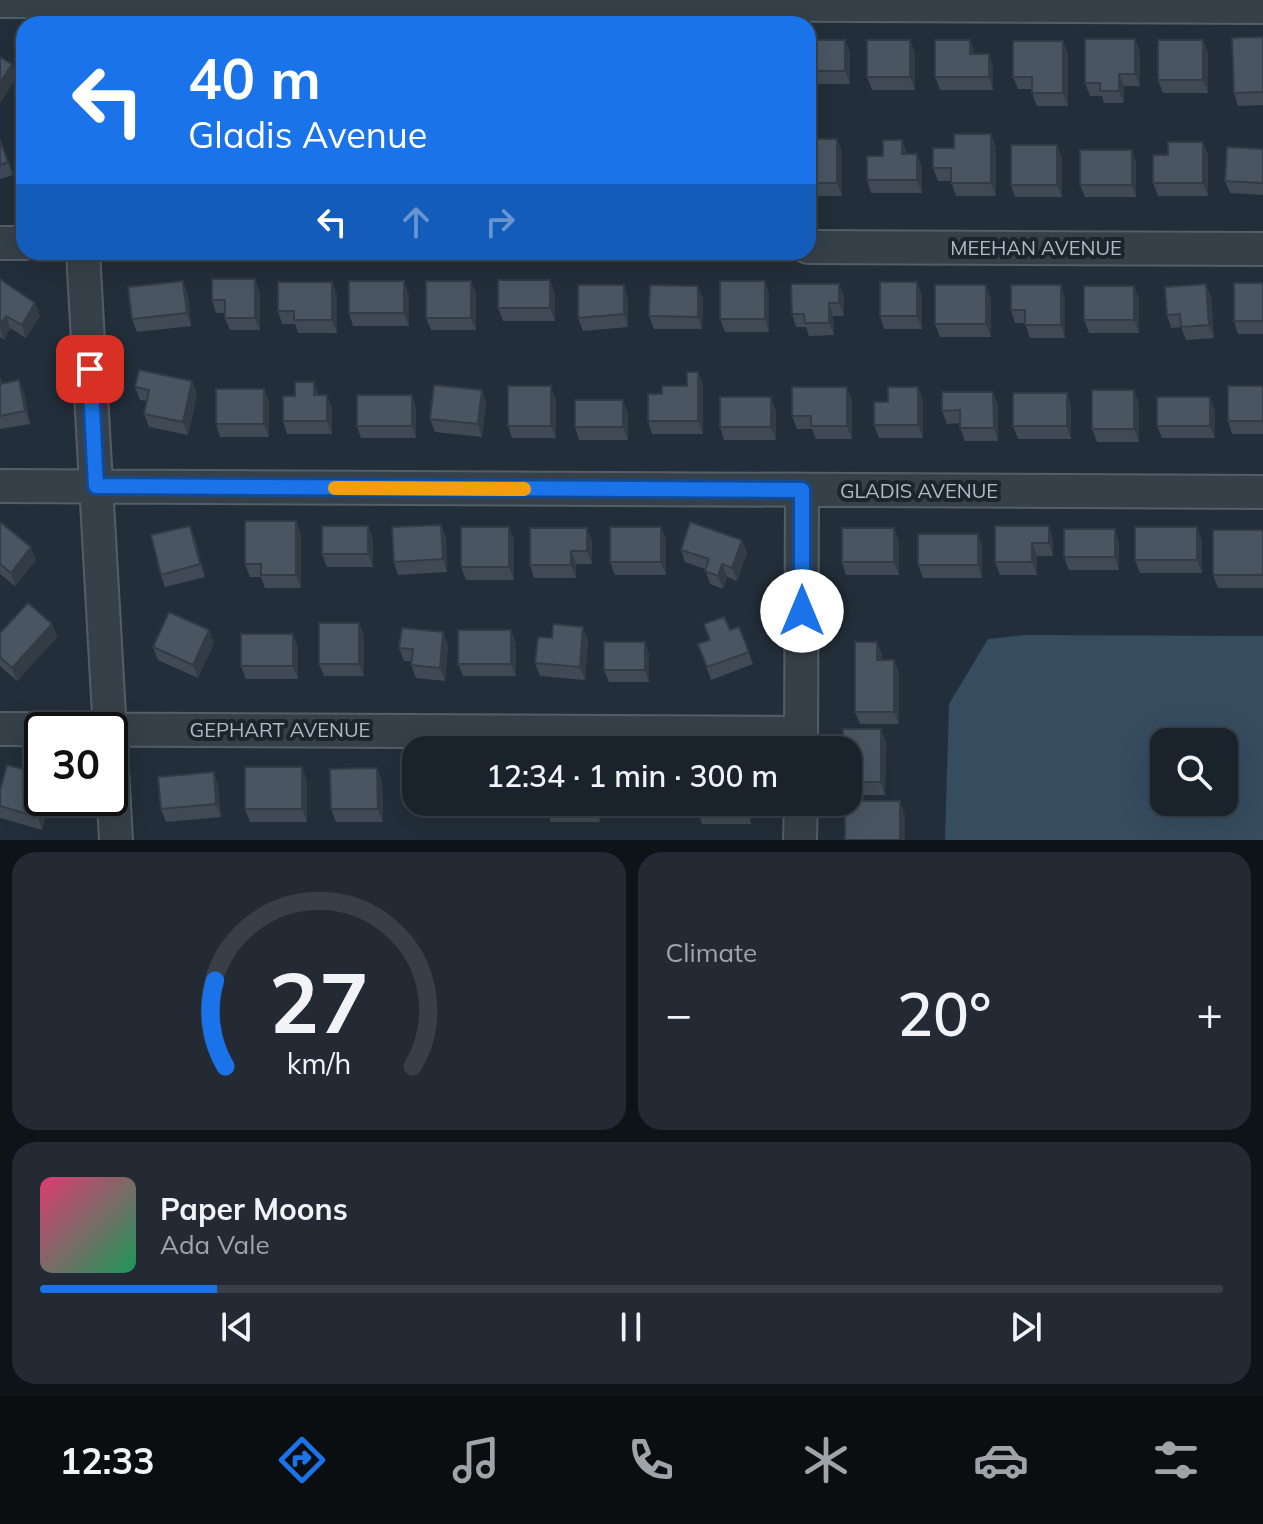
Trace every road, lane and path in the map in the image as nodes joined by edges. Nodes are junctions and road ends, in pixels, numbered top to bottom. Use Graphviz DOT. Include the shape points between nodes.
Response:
graph roads {
  1 [pos="69,0"];
  2 [pos="0,1"];
  3 [pos="1263,7"];
  4 [pos="816,247"];
  5 [pos="1263,249"];
  6 [pos="83,260"];
  7 [pos="0,486"];
  8 [pos="96,486"];
  9 [pos="802,490"];
  10 [pos="1263,492"];
  11 [pos="109,712"];
  12 [pos="0,729"];
  13 [pos="24,729"];
  14 [pos="128,729"];
  15 [pos="513,736"];
  16 [pos="801,736"];
  17 [pos="115,816"];
  18 [pos="801,816"];
  19 [pos="116,840"];
  20 [pos="800,840"];
  1 -- 2 [label="street"];
  1 -- 3 [label="street"];
  4 -- 5 [label="street, MEEHAN AVENUE"];
  6 -- 8 [label="street"];
  7 -- 8 [label="street, GLADIS AVENUE"];
  8 -- 9 [label="street, GLADIS AVENUE"];
  8 -- 11 [label="street"];
  9 -- 10 [label="street, GLADIS AVENUE"];
  9 -- 16 [label="street"];
  12 -- 13 [label="street, GEPHART AVENUE"];
  14 -- 15 [label="street, GEPHART AVENUE"];
  17 -- 19 [label="street"];
  18 -- 20 [label="street"];
}
